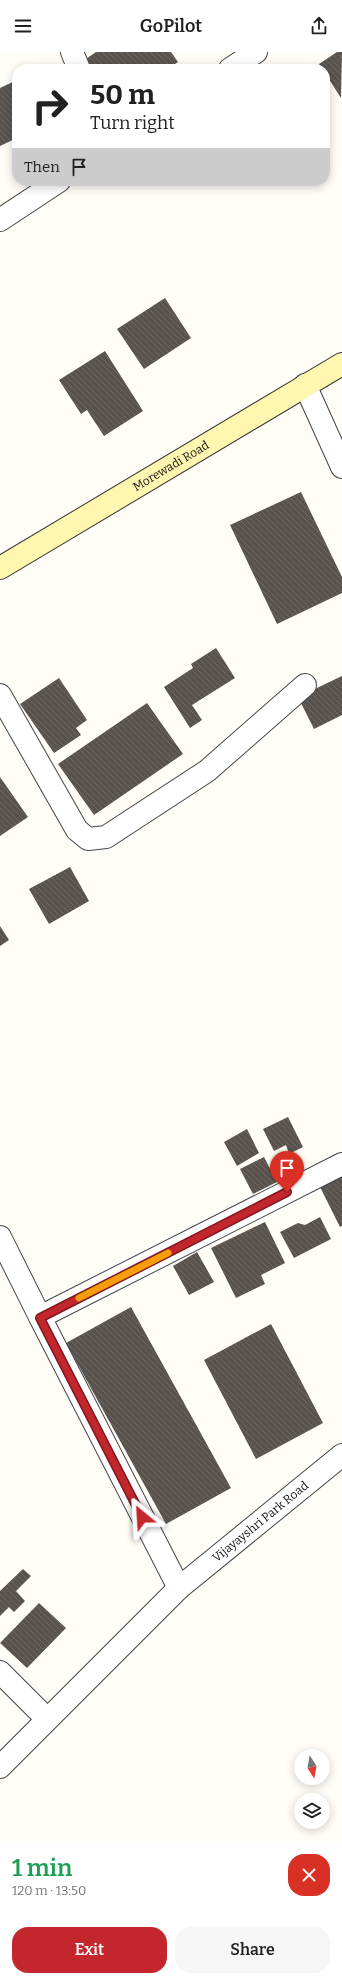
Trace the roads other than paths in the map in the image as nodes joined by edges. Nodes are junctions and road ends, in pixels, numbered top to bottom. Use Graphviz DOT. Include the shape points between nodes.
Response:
graph roads {
  1 [pos="72,52"];
  2 [pos="256,52"];
  3 [pos="77,64"];
  4 [pos="238,64"];
  5 [pos="51,186"];
  6 [pos="0,220"];
  7 [pos="342,364"];
  8 [pos="305,385"];
  9 [pos="342,467"];
  10 [pos="2,563"];
  11 [pos="306,685"];
  12 [pos="0,695"];
  13 [pos="342,1164"];
  14 [pos="1,1243"];
  15 [pos="40,1318"];
  16 [pos="342,1455"];
  17 [pos="179,1588"];
  18 [pos="0,1672"];
  19 [pos="47,1719"];
  20 [pos="0,1768"];
  1 -- 3 [label="street"];
  2 -- 4 [label="street"];
  5 -- 6 [label="street"];
  7 -- 8 [label="main road, Morewadi Road"];
  8 -- 9 [label="street"];
  8 -- 10 [label="main road, Morewadi Road"];
  11 -- 12 [label="street" via="207,771 106,837 88,839 77,830"];
  13 -- 15 [label="street"];
  14 -- 15 [label="street"];
  15 -- 17 [label="street"];
  16 -- 17 [label="street, Vijayayshri Park Road"];
  17 -- 19 [label="street, Vijayayshri Park Road"];
  18 -- 19 [label="street"];
  19 -- 20 [label="street, Vijayayshri Park Road"];
}
